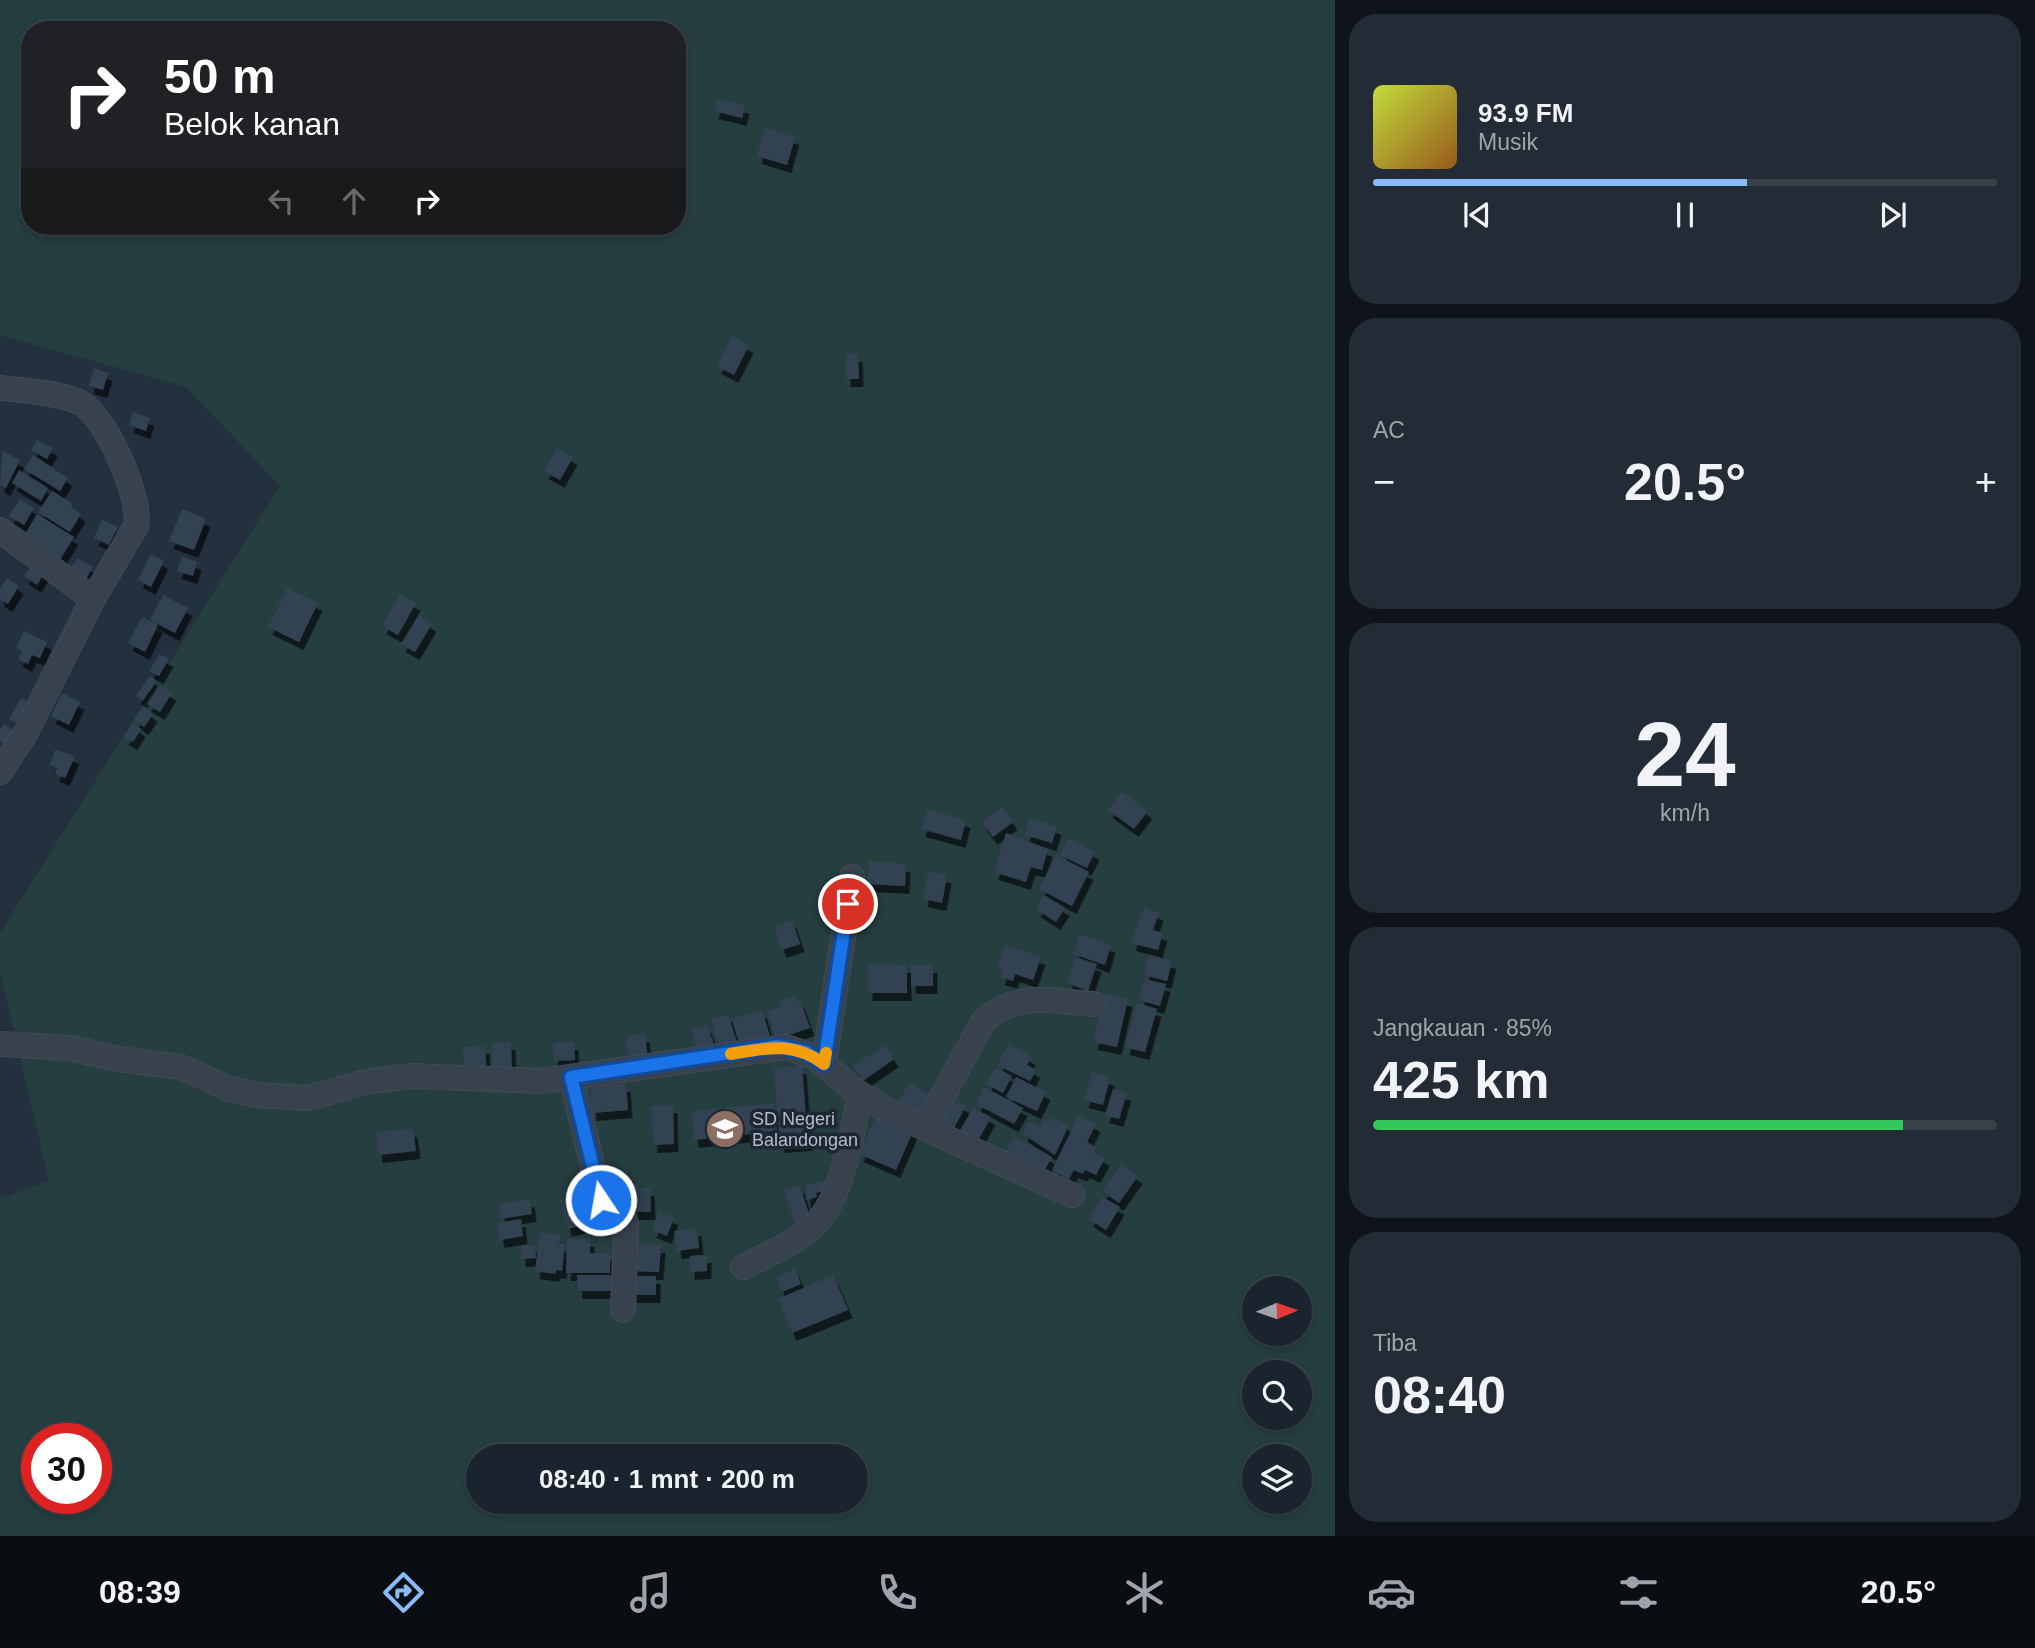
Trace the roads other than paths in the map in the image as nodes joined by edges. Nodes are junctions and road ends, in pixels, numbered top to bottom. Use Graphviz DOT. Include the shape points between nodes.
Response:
graph roads {
  1 [pos="0,388"];
  2 [pos="0,530"];
  3 [pos="93,599"];
  4 [pos="0,772"];
  5 [pos="852,877"];
  6 [pos="1093,1004"];
  7 [pos="0,1044"];
  8 [pos="824,1064"];
  9 [pos="571,1077"];
  10 [pos="860,1094"];
  11 [pos="925,1128"];
  12 [pos="1072,1195"];
  13 [pos="743,1267"];
  14 [pos="623,1310"];
  1 -- 3 [label="street" via="85,406 122,460 138,519"];
  2 -- 3 [label="street"];
  3 -- 4 [label="street" via="25,734"];
  5 -- 8 [label="street"];
  6 -- 11 [label="street" via="1022,1000 996,1010 985,1020"];
  7 -- 9 [label="street" via="70,1048 181,1066 230,1089 307,1098 370,1081 412,1076 507,1082"];
  8 -- 9 [label="street" via="806,1052 777,1046"];
  8 -- 10 [label="street"];
  9 -- 14 [label="street" via="602,1204 626,1224"];
  10 -- 11 [label="street"];
  10 -- 13 [label="street" via="847,1153 828,1207 800,1237"];
  11 -- 12 [label="street"];
}
